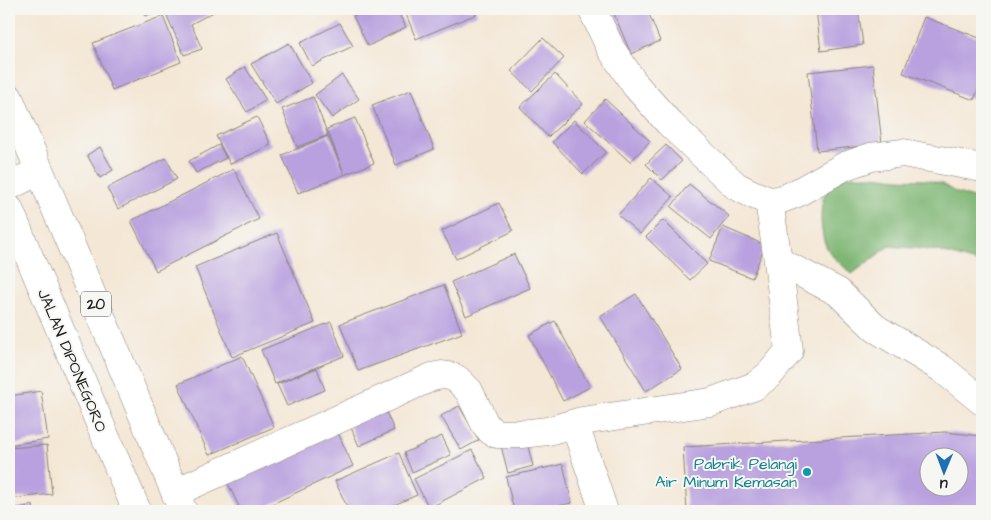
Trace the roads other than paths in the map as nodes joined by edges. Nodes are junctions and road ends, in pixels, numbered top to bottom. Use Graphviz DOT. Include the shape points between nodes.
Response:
graph roads {
  1 [pos="592,9"];
  2 [pos="9,98"];
  3 [pos="982,168"];
  4 [pos="39,171"];
  5 [pos="9,186"];
  6 [pos="769,201"];
  7 [pos="9,209"];
  8 [pos="778,261"];
  9 [pos="982,401"];
  10 [pos="582,421"];
  11 [pos="179,502"];
  12 [pos="137,511"];
  13 [pos="604,511"];
  1 -- 6 [label="main road" via="611,49 636,86 669,123 736,186"];
  2 -- 4 [label="main road, 20"];
  3 -- 6 [label="main road" via="903,153 871,157 845,166 795,194"];
  4 -- 5 [label="main road"];
  4 -- 11 [label="main road, 20"];
  6 -- 8 [label="main road"];
  7 -- 12 [label="main road, JALAN DIPONEGORO / 20"];
  8 -- 9 [label="main road" via="838,292 876,328 941,368"];
  8 -- 10 [label="main road" via="789,351 770,374 755,386 712,402"];
  10 -- 11 [label="main road" via="548,431 498,434 491,431 469,391 457,380 442,375 432,377 391,394"];
  10 -- 13 [label="main road" via="578,434"];
}
